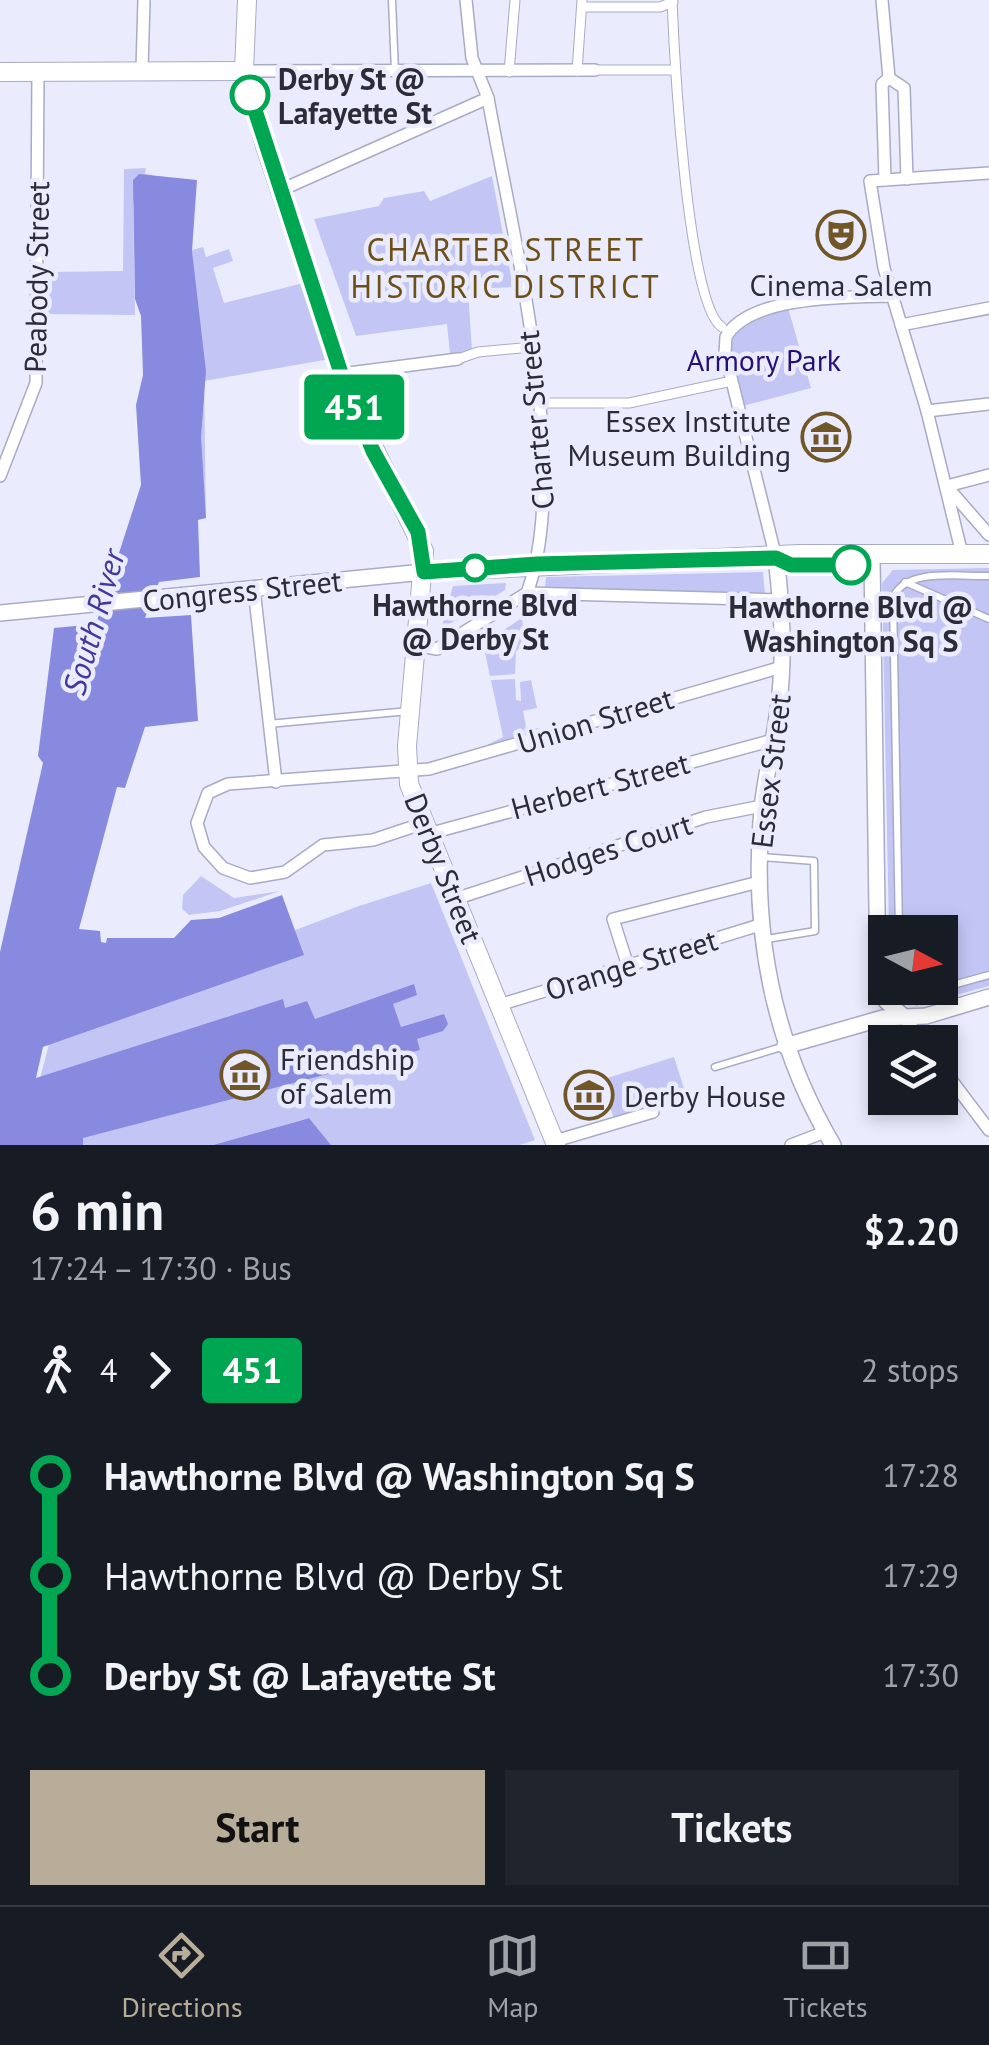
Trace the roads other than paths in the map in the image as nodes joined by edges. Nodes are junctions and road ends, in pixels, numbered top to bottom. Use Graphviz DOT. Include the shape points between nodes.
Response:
graph roads {
  1 [pos="144,0"];
  2 [pos="247,0"];
  3 [pos="392,0"];
  4 [pos="466,0"];
  5 [pos="516,0"];
  6 [pos="882,0"];
  7 [pos="672,1"];
  8 [pos="582,4"];
  9 [pos="142,69"];
  10 [pos="38,70"];
  11 [pos="595,70"];
  12 [pos="674,70"];
  13 [pos="244,71"];
  14 [pos="577,71"];
  15 [pos="0,72"];
  16 [pos="395,72"];
  17 [pos="476,72"];
  18 [pos="509,72"];
  19 [pos="888,78"];
  20 [pos="488,98"];
  21 [pos="989,173"];
  22 [pos="907,179"];
  23 [pos="885,180"];
  24 [pos="281,190"];
  25 [pos="892,296"];
  26 [pos="989,308"];
  27 [pos="901,326"];
  28 [pos="726,329"];
  29 [pos="531,346"];
  30 [pos="458,359"];
  31 [pos="342,374"];
  32 [pos="732,381"];
  33 [pos="538,403"];
  34 [pos="989,404"];
  35 [pos="927,411"];
  36 [pos="989,474"];
  37 [pos="0,476"];
  38 [pos="947,486"];
  39 [pos="989,535"];
  40 [pos="962,554"];
  41 [pos="986,554"];
  42 [pos="776,558"];
  43 [pos="872,558"];
  44 [pos="537,564"];
  45 [pos="424,572"];
  46 [pos="986,576"];
  47 [pos="905,582"];
  48 [pos="254,589"];
  49 [pos="527,593"];
  50 [pos="780,600"];
  51 [pos="0,613"];
  52 [pos="989,620"];
  53 [pos="416,645"];
  54 [pos="782,668"];
  55 [pos="410,710"];
  56 [pos="268,724"];
  57 [pos="773,740"];
  58 [pos="408,772"];
  59 [pos="276,782"];
  60 [pos="762,806"];
  61 [pos="426,828"];
  62 [pos="760,856"];
  63 [pos="760,882"];
  64 [pos="455,899"];
  65 [pos="898,915"];
  66 [pos="763,932"];
  67 [pos="627,963"];
  68 [pos="989,975"];
  69 [pos="958,984"];
  70 [pos="989,997"];
  71 [pos="500,1005"];
  72 [pos="904,1017"];
  73 [pos="910,1025"];
  74 [pos="785,1046"];
  75 [pos="715,1067"];
  76 [pos="958,1089"];
  77 [pos="653,1112"];
  78 [pos="989,1130"];
  79 [pos="829,1139"];
  80 [pos="556,1143"];
  81 [pos="791,1145"];
  1 -- 9 [label="street"];
  2 -- 13 [label="main road, Derby Street"];
  3 -- 16 [label="lane"];
  4 -- 17 [label="street, Charter Street"];
  5 -- 18 [label="street"];
  6 -- 19 [label="street"];
  7 -- 8 [label="street" via="660,7"];
  7 -- 12 [label="street, Essex Street"];
  8 -- 14 [label="street"];
  9 -- 10 [label="main road"];
  9 -- 13 [label="main road"];
  10 -- 15 [label="main road"];
  10 -- 37 [label="street, Peabody Street" via="36,382"];
  11 -- 12 [label="street"];
  11 -- 14 [label="street"];
  12 -- 28 [label="street, Essex Street" via="693,238 710,317"];
  13 -- 16 [label="street"];
  13 -- 24 [label="main road, Derby Street"];
  14 -- 18 [label="street"];
  16 -- 17 [label="street"];
  17 -- 18 [label="street"];
  17 -- 20 [label="street, Charter Street"];
  19 -- 22 [label="street" via="904,88"];
  19 -- 23 [label="street" via="882,84"];
  20 -- 24 [label="street"];
  20 -- 29 [label="street, Charter Street"];
  21 -- 22 [label="street"];
  22 -- 23 [label="street"];
  23 -- 25 [label="street" via="870,181"];
  24 -- 31 [label="main road, Derby Street"];
  25 -- 27 [label="street"];
  25 -- 28 [label="street" via="825,292"];
  26 -- 27 [label="street"];
  27 -- 35 [label="street"];
  28 -- 32 [label="street, Essex Street"];
  29 -- 30 [label="street"];
  29 -- 33 [label="street, Charter Street"];
  30 -- 31 [label="street"];
  31 -- 45 [label="main road, Derby Street" via="373,451 418,532"];
  32 -- 33 [label="street" via="629,403"];
  32 -- 42 [label="street, Essex Street"];
  33 -- 44 [label="street, Charter Street" via="544,500"];
  34 -- 35 [label="street"];
  35 -- 38 [label="street"];
  36 -- 38 [label="street"];
  38 -- 39 [label="street"];
  38 -- 40 [label="street"];
  40 -- 41 [label="main road"];
  40 -- 43 [label="main road"];
  41 -- 46 [label="lane"];
  42 -- 43 [label="main road" via="791,565 856,565"];
  42 -- 44 [label="main road"];
  42 -- 50 [label="street, Essex Street"];
  43 -- 72 [label="street" via="878,980 886,1001"];
  44 -- 45 [label="main road"];
  44 -- 49 [label="street, Charter Street"];
  45 -- 48 [label="street, Congress Street"];
  45 -- 53 [label="main road, Derby Street"];
  46 -- 47 [label="lane"];
  47 -- 52 [label="lane"];
  47 -- 65 [label="lane" via="893,598"];
  48 -- 51 [label="street, Congress Street"];
  48 -- 56 [label="street"];
  49 -- 50 [label="street"];
  49 -- 53 [label="street" via="436,649"];
  50 -- 54 [label="street, Essex Street"];
  53 -- 55 [label="main road, Derby Street"];
  54 -- 57 [label="street, Essex Street"];
  54 -- 58 [label="street, Union Street"];
  55 -- 56 [label="lane"];
  55 -- 58 [label="main road, Derby Street"];
  56 -- 59 [label="street"];
  57 -- 60 [label="street, Essex Street"];
  57 -- 61 [label="street, Herbert Street"];
  58 -- 59 [label="street, Union Street"];
  58 -- 61 [label="main road, Derby Street"];
  59 -- 61 [label="street, Herbert Street" via="228,784 202,801 198,836 213,860 236,875 274,877 323,845"];
  60 -- 62 [label="street, Essex Street"];
  60 -- 64 [label="street, Hodges Court" via="706,817"];
  61 -- 64 [label="main road, Derby Street"];
  62 -- 63 [label="street, Essex Street"];
  62 -- 66 [label="lane" via="814,861 816,931"];
  63 -- 66 [label="street, Essex Street"];
  63 -- 67 [label="street" via="613,920"];
  64 -- 71 [label="main road, Derby Street"];
  66 -- 67 [label="street, Orange Street"];
  66 -- 74 [label="street, Essex Street"];
  67 -- 71 [label="street, Orange Street"];
  68 -- 69 [label="lane"];
  70 -- 72 [label="street"];
  71 -- 80 [label="main road, Derby Street"];
  72 -- 73 [label="street"];
  72 -- 74 [label="street"];
  74 -- 75 [label="lane"];
  74 -- 79 [label="street, Essex Street"];
  76 -- 78 [label="street"];
  77 -- 80 [label="street"];
  79 -- 81 [label="street"];
}
